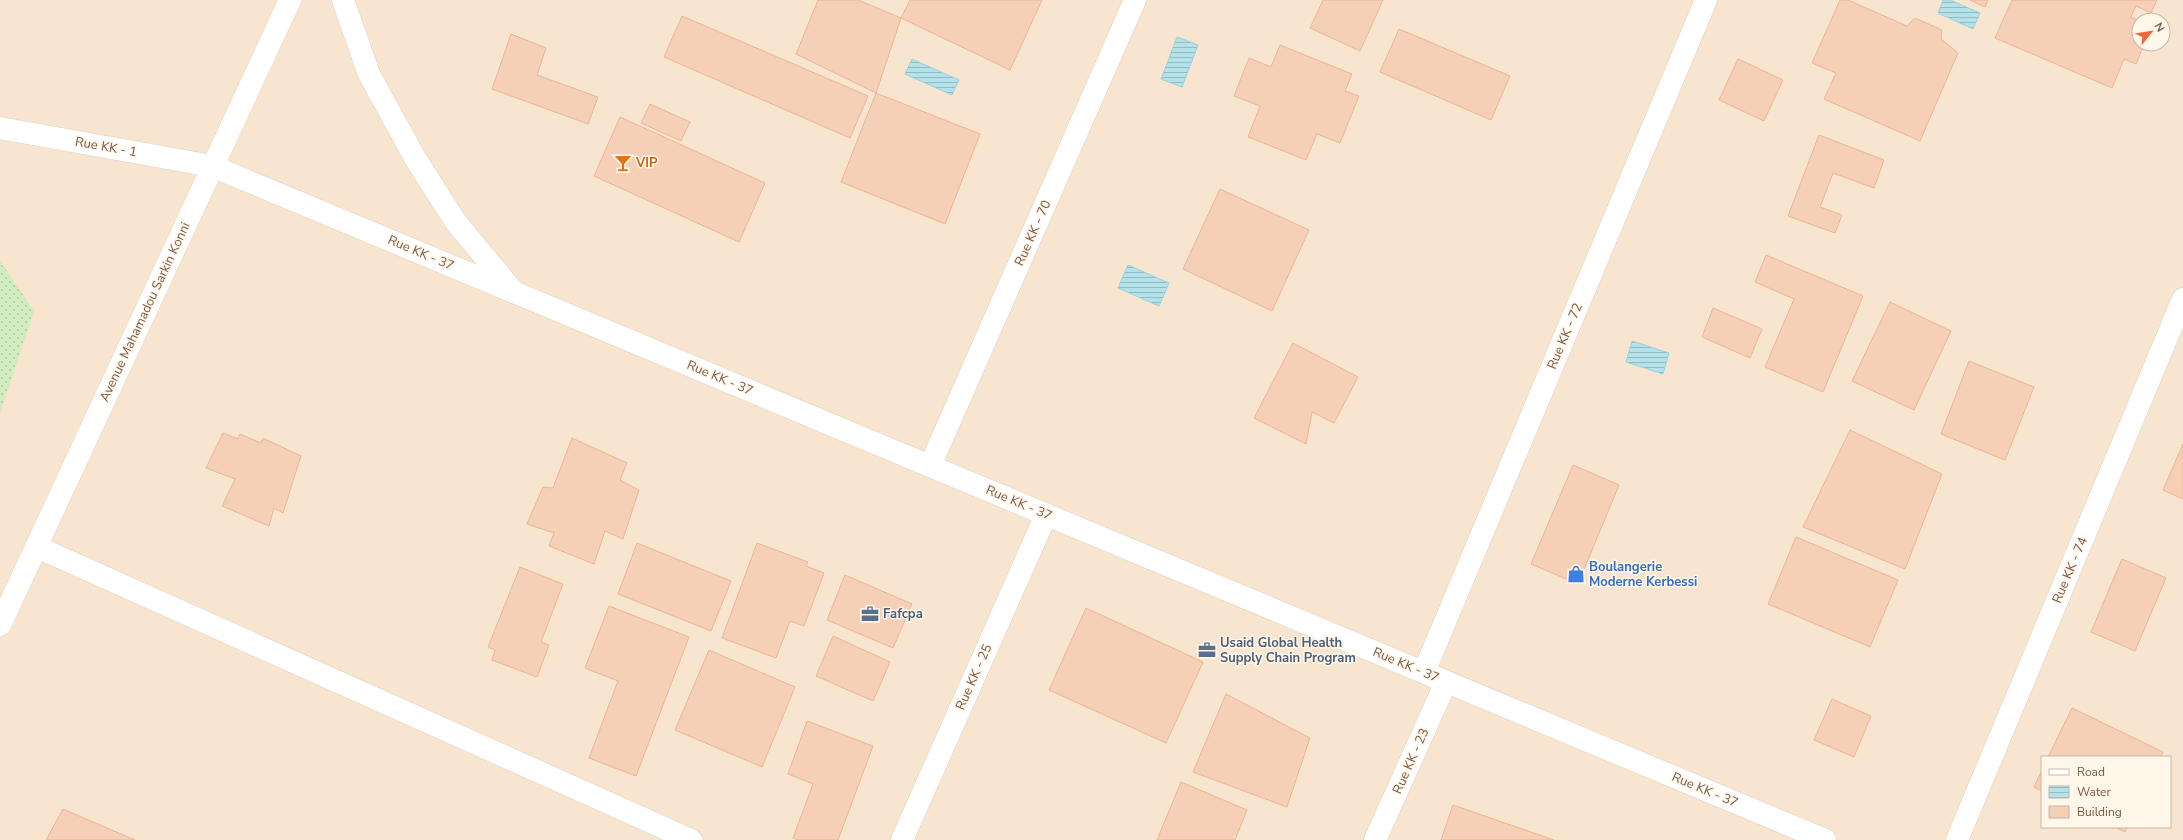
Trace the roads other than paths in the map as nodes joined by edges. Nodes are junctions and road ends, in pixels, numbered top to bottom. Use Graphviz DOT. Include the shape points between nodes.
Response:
graph roads {
  1 [pos="290,0"];
  2 [pos="344,0"];
  3 [pos="1135,0"];
  4 [pos="1706,0"];
  5 [pos="0,128"];
  6 [pos="212,166"];
  7 [pos="514,292"];
  8 [pos="2183,299"];
  9 [pos="930,466"];
  10 [pos="1046,514"];
  11 [pos="37,547"];
  12 [pos="0,625"];
  13 [pos="1424,672"];
  14 [pos="1446,682"];
  15 [pos="692,840"];
  16 [pos="902,840"];
  17 [pos="1375,840"];
  18 [pos="1824,840"];
  19 [pos="1957,840"];
  1 -- 6 [label="street, Avenue Mahamadou Sarkin Konni"];
  2 -- 7 [label="street" via="369,74 415,158 455,221"];
  3 -- 9 [label="street, Rue KK - 70"];
  4 -- 13 [label="street, Rue KK - 72"];
  5 -- 6 [label="street, Rue KK - 1"];
  6 -- 7 [label="street, Rue KK - 37"];
  6 -- 11 [label="street, Avenue Mahamadou Sarkin Konni"];
  7 -- 9 [label="street, Rue KK - 37"];
  8 -- 19 [label="street, Rue KK - 74"];
  9 -- 10 [label="street, Rue KK - 37"];
  10 -- 13 [label="street, Rue KK - 37"];
  10 -- 16 [label="street, Rue KK - 25"];
  11 -- 12 [label="street, Avenue Mahamadou Sarkin Konni"];
  11 -- 15 [label="street"];
  13 -- 14 [label="street, Rue KK - 37"];
  14 -- 17 [label="street, Rue KK - 23"];
  14 -- 18 [label="street, Rue KK - 37"];
}
